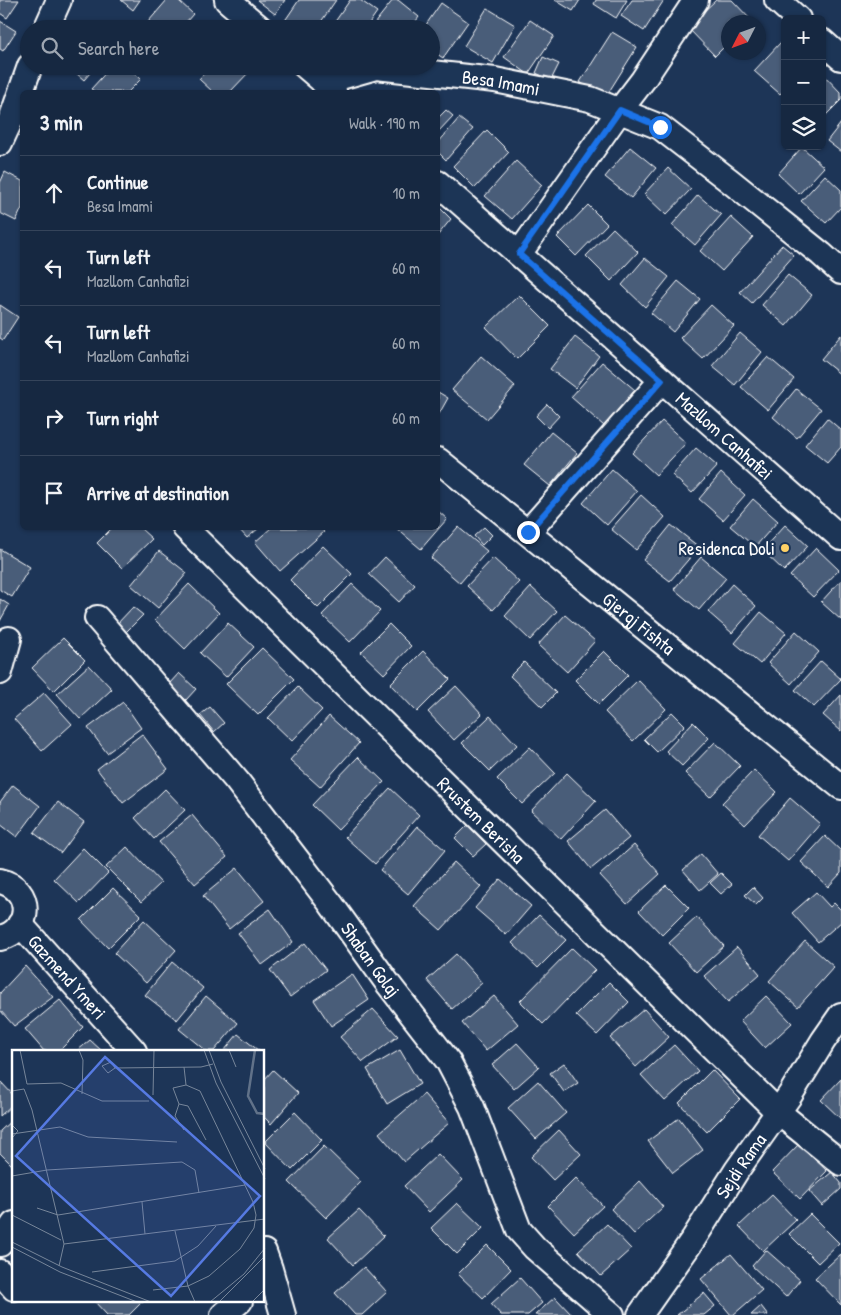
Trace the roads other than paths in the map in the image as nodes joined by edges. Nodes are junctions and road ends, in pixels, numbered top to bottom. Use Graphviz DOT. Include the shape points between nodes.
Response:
graph roads {
  1 [pos="60,0"];
  2 [pos="227,0"];
  3 [pos="696,0"];
  4 [pos="777,0"];
  5 [pos="794,15"];
  6 [pos="50,20"];
  7 [pos="250,20"];
  8 [pos="826,44"];
  9 [pos="841,58"];
  10 [pos="440,74"];
  11 [pos="28,75"];
  12 [pos="315,75"];
  13 [pos="357,75"];
  14 [pos="329,87"];
  15 [pos="24,90"];
  16 [pos="20,108"];
  17 [pos="620,110"];
  18 [pos="17,121"];
  19 [pos="0,143"];
  20 [pos="440,185"];
  21 [pos="519,254"];
  22 [pos="841,272"];
  23 [pos="662,380"];
  24 [pos="440,462"];
  25 [pos="187,530"];
  26 [pos="528,532"];
  27 [pos="841,538"];
  28 [pos="96,618"];
  29 [pos="9,638"];
  30 [pos="0,672"];
  31 [pos="841,787"];
  32 [pos="0,881"];
  33 [pos="20,924"];
  34 [pos="0,938"];
  35 [pos="841,1016"];
  36 [pos="133,1050"];
  37 [pos="778,1112"];
  38 [pos="841,1163"];
  39 [pos="9,1220"];
  40 [pos="0,1244"];
  41 [pos="266,1267"];
  42 [pos="0,1272"];
  43 [pos="12,1286"];
  44 [pos="239,1302"];
  45 [pos="223,1315"];
  46 [pos="283,1315"];
  47 [pos="612,1315"];
  48 [pos="640,1315"];
  1 -- 6 [label="street"];
  2 -- 7 [label="street"];
  3 -- 17 [label="street"];
  4 -- 5 [label="street"];
  8 -- 9 [label="street"];
  10 -- 17 [label="street, Besa Imami" via="495,80 590,99"];
  11 -- 15 [label="street"];
  12 -- 14 [label="street"];
  13 -- 14 [label="street, Besa Imami"];
  16 -- 18 [label="street"];
  17 -- 21 [label="street"];
  17 -- 22 [label="street, Besa Imami" via="660,127"];
  18 -- 19 [label="street"];
  20 -- 21 [label="street, Mazllom Canhafizi"];
  21 -- 23 [label="street, Mazllom Canhafizi"];
  23 -- 26 [label="street"];
  23 -- 27 [label="street, Mazllom Canhafizi"];
  24 -- 26 [label="street, Gjergj Fishta"];
  25 -- 37 [label="street, Rrustem Berisha"];
  26 -- 31 [label="street, Gjergj Fishta"];
  28 -- 47 [label="street, Shaban Golaj" via="237,781 448,1061 472,1107 519,1230"];
  29 -- 30 [label="street"];
  32 -- 33 [label="street" via="12,886 23,899 25,910"];
  33 -- 34 [label="street"];
  33 -- 36 [label="street, Gazmend Ymeri"];
  35 -- 37 [label="street, Sejdi Rama"];
  37 -- 38 [label="street, Rrustem Berisha"];
  37 -- 48 [label="street, Sejdi Rama"];
  39 -- 40 [label="street"];
  41 -- 46 [label="street"];
  42 -- 43 [label="street"];
  44 -- 45 [label="street"];
}
